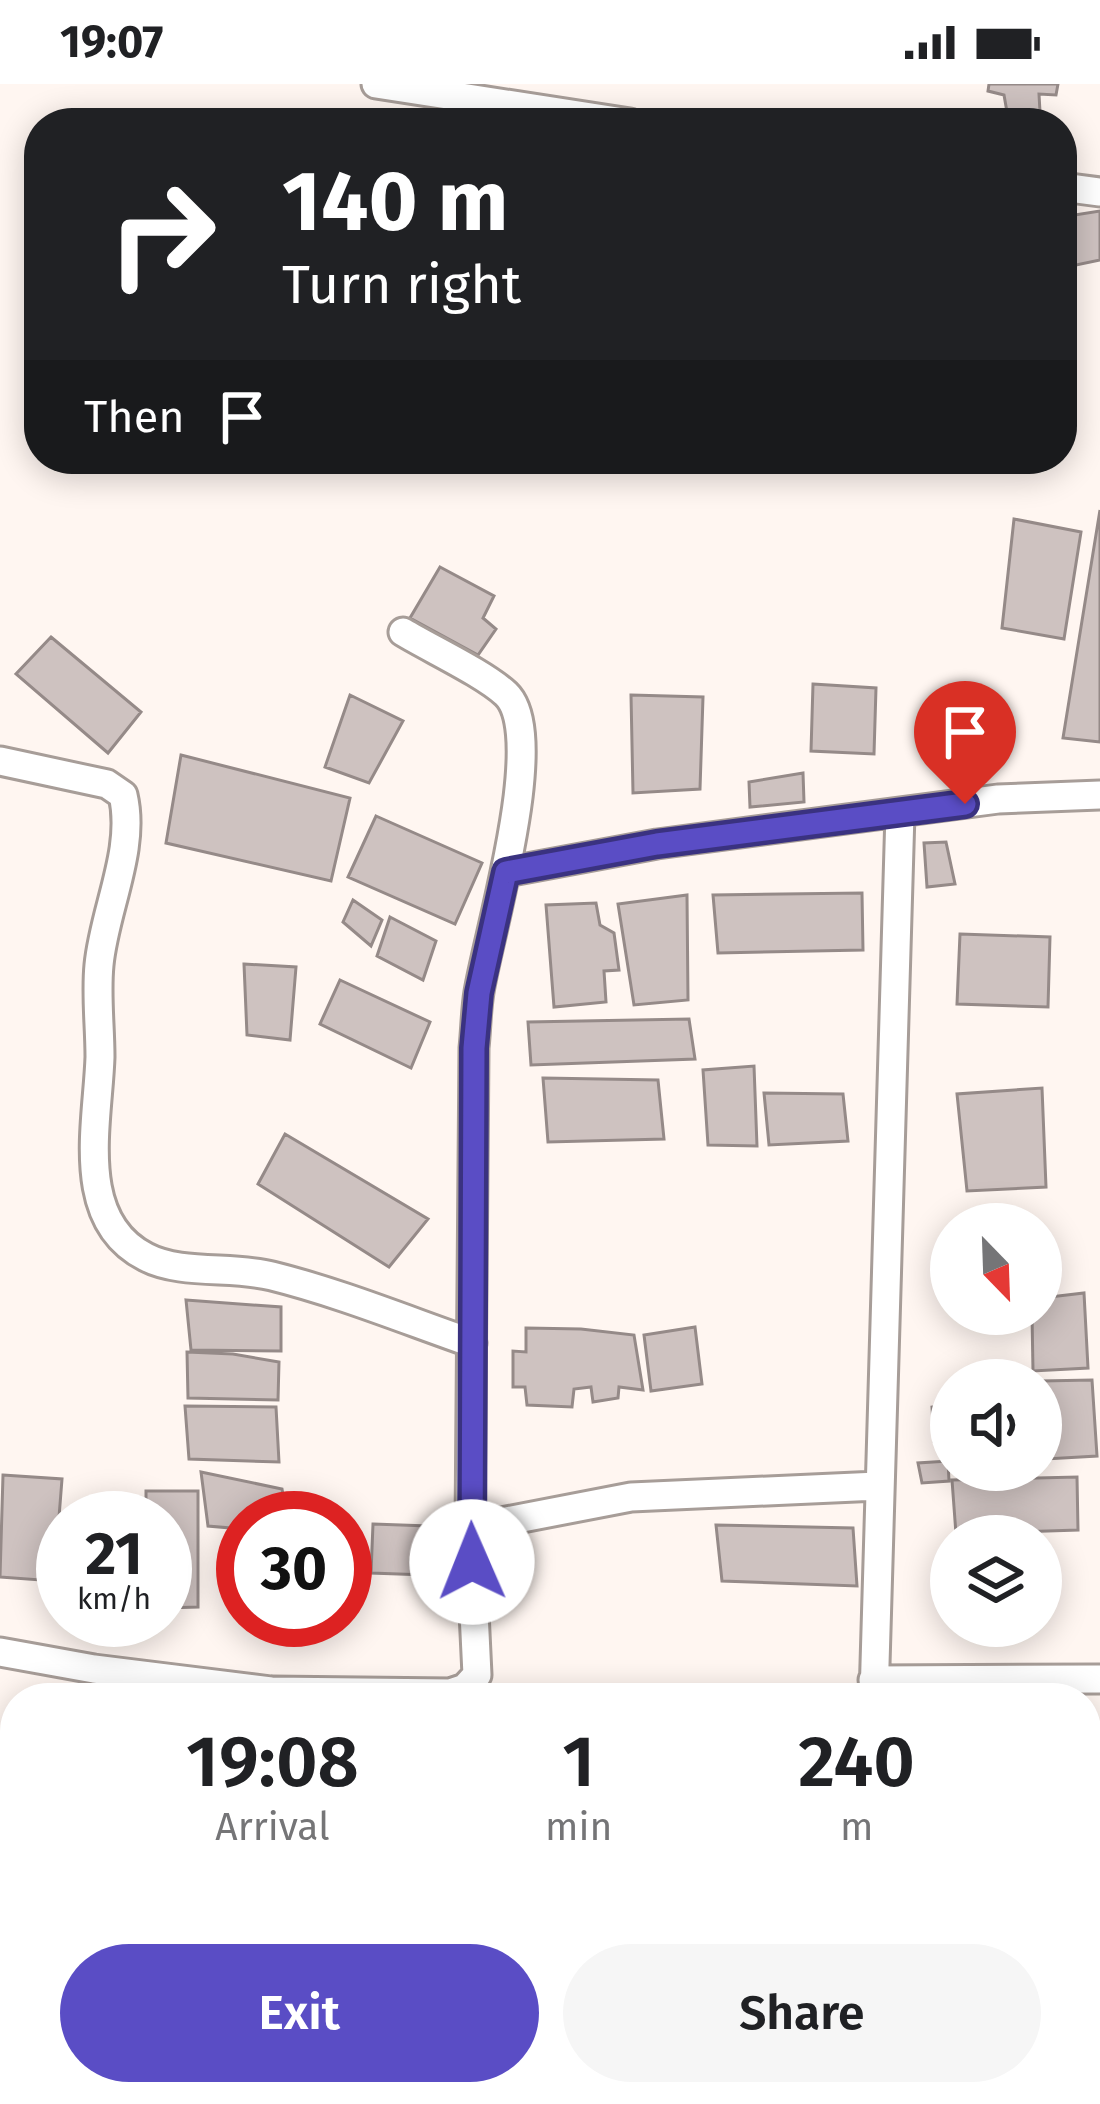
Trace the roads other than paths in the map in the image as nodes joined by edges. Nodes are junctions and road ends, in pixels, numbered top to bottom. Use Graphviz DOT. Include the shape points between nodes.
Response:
graph roads {
  1 [pos="376,84"];
  2 [pos="507,94"];
  3 [pos="566,108"];
  4 [pos="403,632"];
  5 [pos="0,761"];
  6 [pos="1100,795"];
  7 [pos="900,813"];
  8 [pos="506,872"];
  9 [pos="472,1343"];
  10 [pos="878,1486"];
  11 [pos="470,1528"];
  12 [pos="0,1652"];
  13 [pos="94,1669"];
  14 [pos="1100,1679"];
  15 [pos="93,1683"];
  16 [pos="207,1683"];
  17 [pos="470,1683"];
  18 [pos="873,1683"];
  19 [pos="1009,1683"];
  1 -- 2 [label="street"];
  2 -- 3 [label="street"];
  4 -- 8 [label="street" via="506,694 518,712 520,780"];
  5 -- 9 [label="street" via="123,794 124,839 99,965 94,1165 104,1210 123,1237 144,1257 271,1275"];
  6 -- 7 [label="street"];
  7 -- 8 [label="street"];
  7 -- 10 [label="street"];
  8 -- 9 [label="street" via="474,1048"];
  9 -- 11 [label="street"];
  10 -- 11 [label="street" via="631,1497"];
  10 -- 18 [label="street"];
  11 -- 17 [label="street" via="477,1675"];
  12 -- 13 [label="street"];
  13 -- 15 [label="street"];
  13 -- 16 [label="street"];
  14 -- 19 [label="street"];
}
